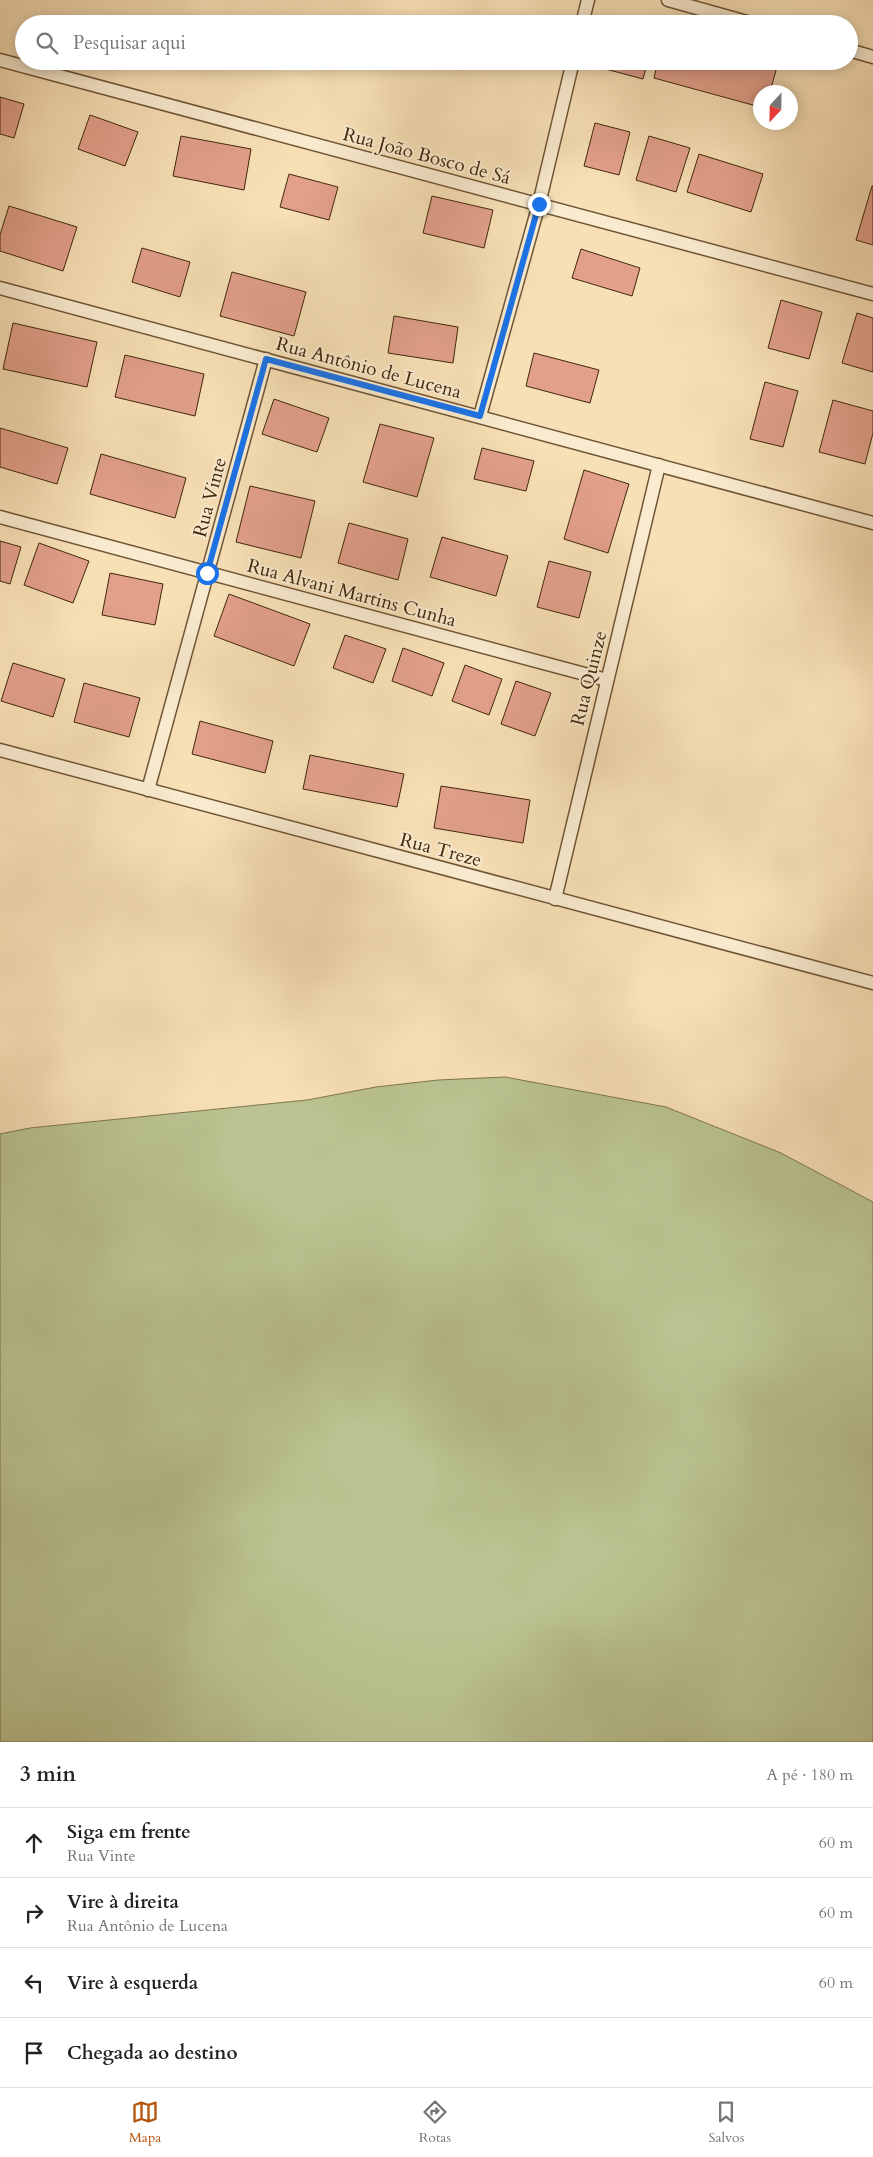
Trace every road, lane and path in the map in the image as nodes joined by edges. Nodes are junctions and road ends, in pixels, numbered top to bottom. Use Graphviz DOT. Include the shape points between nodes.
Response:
graph roads {
  1 [pos="588,0"];
  2 [pos="668,0"];
  3 [pos="584,15"];
  4 [pos="722,15"];
  5 [pos="858,53"];
  6 [pos="873,57"];
  7 [pos="0,60"];
  8 [pos="15,64"];
  9 [pos="37,70"];
  10 [pos="571,70"];
  11 [pos="539,204"];
  12 [pos="0,288"];
  13 [pos="873,294"];
  14 [pos="266,359"];
  15 [pos="480,416"];
  16 [pos="659,465"];
  17 [pos="0,517"];
  18 [pos="873,523"];
  19 [pos="207,573"];
  20 [pos="607,680"];
  21 [pos="0,750"];
  22 [pos="148,790"];
  23 [pos="555,899"];
  24 [pos="873,983"];
  1 -- 3 [label="lane"];
  2 -- 4 [label="lane"];
  5 -- 6 [label="lane"];
  7 -- 8 [label="lane, Rua João Bosco de Sá"];
  9 -- 11 [label="lane, Rua João Bosco de Sá"];
  10 -- 11 [label="lane"];
  11 -- 13 [label="lane, Rua João Bosco de Sá"];
  11 -- 15 [label="lane"];
  12 -- 14 [label="lane, Rua Antônio de Lucena"];
  14 -- 15 [label="lane, Rua Antônio de Lucena"];
  14 -- 19 [label="lane, Rua Vinte"];
  15 -- 16 [label="lane, Rua Antônio de Lucena"];
  16 -- 18 [label="lane, Rua Antônio de Lucena"];
  16 -- 20 [label="lane, Rua Quinze"];
  17 -- 19 [label="lane, Rua Alvani Martins Cunha"];
  19 -- 20 [label="lane, Rua Alvani Martins Cunha"];
  19 -- 22 [label="lane, Rua Vinte"];
  20 -- 23 [label="lane, Rua Quinze"];
  21 -- 22 [label="lane, Rua Treze"];
  22 -- 23 [label="lane, Rua Treze"];
  23 -- 24 [label="lane, Rua Treze"];
}
